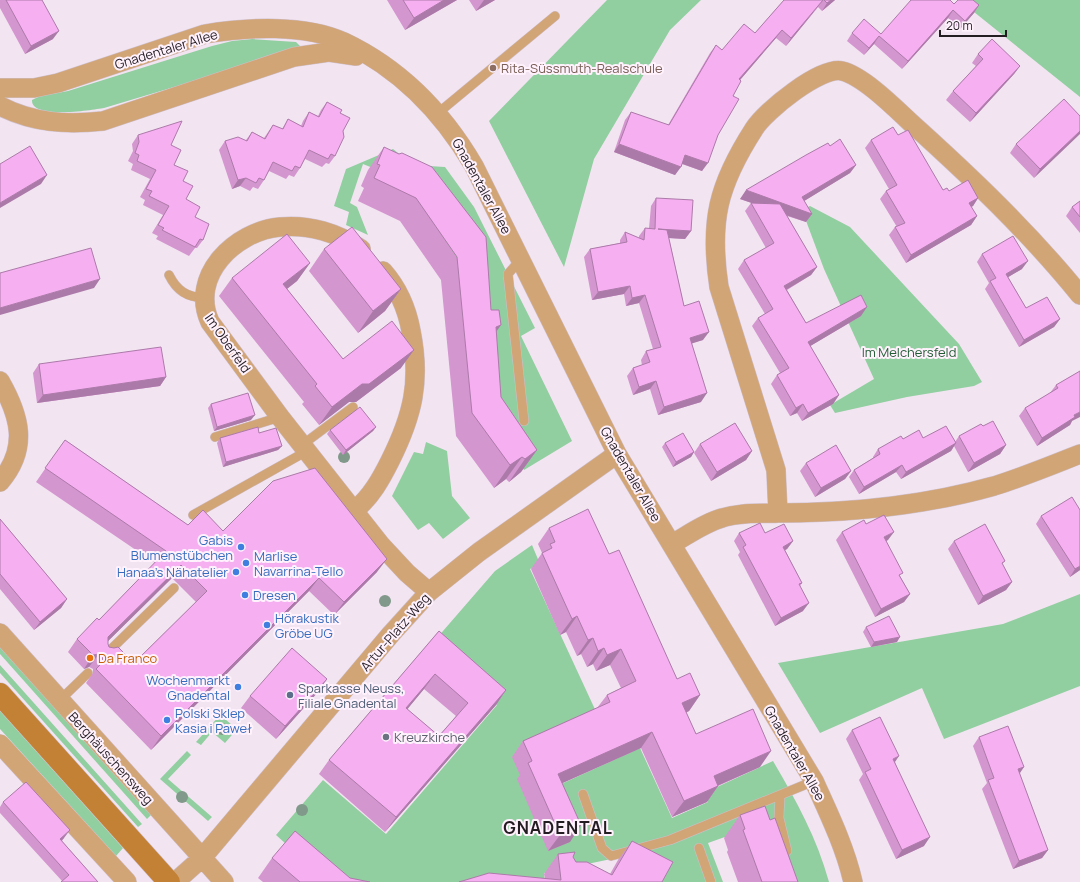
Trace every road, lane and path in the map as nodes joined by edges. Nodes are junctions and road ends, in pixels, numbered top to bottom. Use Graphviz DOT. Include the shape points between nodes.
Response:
graph roads {
  1 [pos="555,16"];
  2 [pos="377,61"];
  3 [pos="0,88"];
  4 [pos="0,106"];
  5 [pos="438,113"];
  6 [pos="521,260"];
  7 [pos="169,276"];
  8 [pos="1080,295"];
  9 [pos="204,298"];
  10 [pos="0,381"];
  11 [pos="353,407"];
  12 [pos="280,417"];
  13 [pos="524,421"];
  14 [pos="215,437"];
  15 [pos="304,448"];
  16 [pos="617,454"];
  17 [pos="1080,454"];
  18 [pos="0,482"];
  19 [pos="355,510"];
  20 [pos="778,513"];
  21 [pos="193,515"];
  22 [pos="672,544"];
  23 [pos="174,588"];
  24 [pos="429,592"];
  25 [pos="0,633"];
  26 [pos="104,656"];
  27 [pos="88,672"];
  28 [pos="0,694"];
  29 [pos="60,700"];
  30 [pos="0,744"];
  31 [pos="814,781"];
  32 [pos="584,794"];
  33 [pos="780,795"];
  34 [pos="699,848"];
  35 [pos="787,851"];
  36 [pos="202,858"];
  37 [pos="127,882"];
  38 [pos="169,882"];
  39 [pos="175,882"];
  40 [pos="224,882"];
  41 [pos="711,882"];
  42 [pos="853,882"];
  1 -- 5 [label="lane"];
  2 -- 3 [label="street, Gnadentaler Allee" via="343,42 318,34 272,29 229,30 205,34 58,83 34,88"];
  2 -- 4 [label="street, Gnadentaler Allee" via="344,53 306,54 103,121 56,123 31,118"];
  2 -- 5 [label="street, Gnadentaler Allee" via="398,74"];
  5 -- 6 [label="street, Gnadentaler Allee" via="474,166"];
  6 -- 13 [label="lane" via="508,274"];
  6 -- 16 [label="street, Gnadentaler Allee"];
  7 -- 9 [label="lane" via="174,286 184,294"];
  8 -- 20 [label="street" via="1010,216 889,102 857,78 842,71 826,72 812,79 768,112 756,125 724,182 714,234 715,260 721,294 776,470"];
  9 -- 12 [label="street, Im Oberfeld" via="205,312 210,322"];
  9 -- 19 [label="street, Im Oberfeld" via="207,278 224,255 250,236 281,227 312,229 338,236 366,253 390,279 403,302 411,327 417,366 415,388 406,423 389,462 374,490"];
  10 -- 18 [label="street" via="11,400 19,433 18,449 13,462"];
  11 -- 15 [label="lane"];
  12 -- 14 [label="lane"];
  12 -- 15 [label="street, Im Oberfeld"];
  15 -- 19 [label="street, Im Oberfeld"];
  15 -- 21 [label="lane"];
  16 -- 22 [label="street, Gnadentaler Allee"];
  16 -- 24 [label="street, Artur-Platz-Weg" via="479,552"];
  17 -- 20 [label="street" via="995,485 917,503 847,512"];
  19 -- 24 [label="street, Im Oberfeld" via="380,544"];
  20 -- 22 [label="street" via="740,514 722,518"];
  22 -- 31 [label="street, Gnadentaler Allee"];
  23 -- 26 [label="lane"];
  24 -- 36 [label="street, Artur-Platz-Weg"];
  25 -- 29 [label="street, Berghäuschensweg"];
  27 -- 29 [label="lane"];
  28 -- 38 [label="main road"];
  29 -- 36 [label="street, Berghäuschensweg"];
  30 -- 37 [label="street"];
  31 -- 33 [label="lane"];
  31 -- 42 [label="street, Gnadentaler Allee" via="838,833 850,865"];
  32 -- 33 [label="lane" via="602,848 611,856 670,840"];
  33 -- 35 [label="lane" via="779,818"];
  34 -- 41 [label="lane"];
  36 -- 39 [label="street, Artur-Platz-Weg"];
  36 -- 40 [label="street, Berghäuschensweg"];
}
